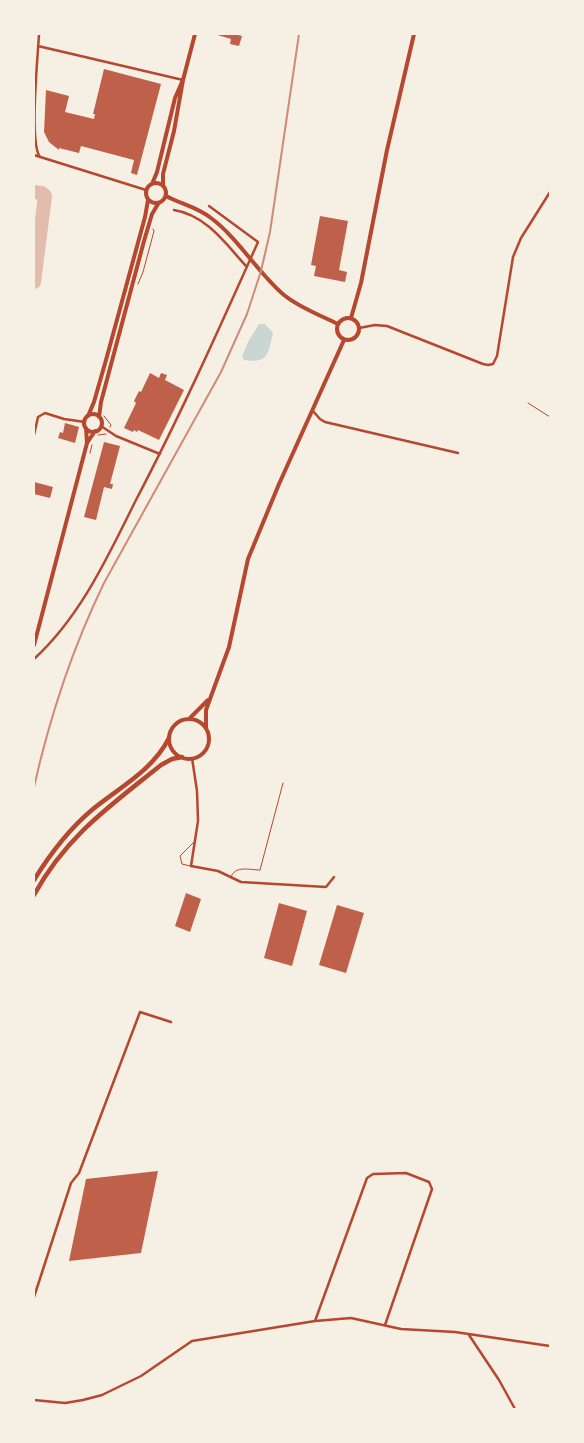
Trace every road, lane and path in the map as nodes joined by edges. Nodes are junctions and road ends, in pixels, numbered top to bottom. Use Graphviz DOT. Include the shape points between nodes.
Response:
graph roads {
  1 [pos="39,34"];
  2 [pos="195,34"];
  3 [pos="414,34"];
  4 [pos="38,46"];
  5 [pos="183,80"];
  6 [pos="34,155"];
  7 [pos="40,157"];
  8 [pos="152,184"];
  9 [pos="162,185"];
  10 [pos="146,190"];
  11 [pos="550,192"];
  12 [pos="166,196"];
  13 [pos="148,200"];
  14 [pos="158,204"];
  15 [pos="209,206"];
  16 [pos="174,210"];
  17 [pos="150,224"];
  18 [pos="247,267"];
  19 [pos="136,286"];
  20 [pos="351,318"];
  21 [pos="338,324"];
  22 [pos="359,328"];
  23 [pos="344,340"];
  24 [pos="528,403"];
  25 [pos="313,412"];
  26 [pos="104,414"];
  27 [pos="88,416"];
  28 [pos="99,417"];
  29 [pos="550,417"];
  30 [pos="85,422"];
  31 [pos="101,426"];
  32 [pos="86,428"];
  33 [pos="108,430"];
  34 [pos="95,431"];
  35 [pos="34,435"];
  36 [pos="96,437"];
  37 [pos="93,440"];
  38 [pos="87,442"];
  39 [pos="90,453"];
  40 [pos="458,453"];
  41 [pos="160,454"];
  42 [pos="34,645"];
  43 [pos="34,659"];
  44 [pos="210,698"];
  45 [pos="190,718"];
  46 [pos="206,728"];
  47 [pos="169,738"];
  48 [pos="182,757"];
  49 [pos="192,758"];
  50 [pos="283,783"];
  51 [pos="196,841"];
  52 [pos="191,866"];
  53 [pos="334,877"];
  54 [pos="230,878"];
  55 [pos="34,880"];
  56 [pos="34,895"];
  57 [pos="171,1022"];
  58 [pos="34,1297"];
  59 [pos="315,1322"];
  60 [pos="385,1325"];
  61 [pos="469,1335"];
  62 [pos="550,1346"];
  63 [pos="34,1400"];
  64 [pos="515,1409"];
  1 -- 4 [label="street"];
  2 -- 5 [label="main road"];
  3 -- 20 [label="main road"];
  4 -- 5 [label="street"];
  4 -- 7 [label="street" via="36,147"];
  5 -- 8 [label="main road" via="174,98"];
  5 -- 9 [label="main road"];
  6 -- 7 [label="street"];
  7 -- 10 [label="street"];
  8 -- 9 [label="main road"];
  8 -- 10 [label="main road"];
  9 -- 12 [label="main road"];
  10 -- 13 [label="main road"];
  11 -- 22 [label="street" via="520,238 513,257 496,356 490,365 387,326"];
  12 -- 14 [label="main road"];
  12 -- 21 [label="main road" via="212,218 281,292"];
  13 -- 14 [label="main road"];
  13 -- 27 [label="main road"];
  14 -- 17 [label="main road"];
  15 -- 18 [label="street" via="258,242"];
  16 -- 18 [label="street" via="189,214 212,229"];
  17 -- 19 [label="path" via="154,231"];
  17 -- 28 [label="main road"];
  18 -- 41 [label="street"];
  20 -- 21 [label="main road"];
  20 -- 22 [label="main road"];
  21 -- 23 [label="main road" via="337,333"];
  22 -- 23 [label="main road" via="356,337"];
  23 -- 25 [label="main road"];
  24 -- 29 [label="path"];
  25 -- 40 [label="street" via="325,422"];
  25 -- 44 [label="main road" via="248,559 229,647"];
  26 -- 33 [label="path" via="111,425"];
  27 -- 28 [label="main road"];
  27 -- 30 [label="main road"];
  28 -- 31 [label="main road"];
  30 -- 32 [label="main road"];
  30 -- 35 [label="street" via="45,413 38,417"];
  31 -- 33 [label="street"];
  31 -- 34 [label="main road"];
  32 -- 34 [label="main road"];
  32 -- 38 [label="main road"];
  33 -- 36 [label="path" via="107,434"];
  33 -- 41 [label="street"];
  34 -- 38 [label="main road"];
  37 -- 39 [label="path"];
  38 -- 42 [label="main road"];
  41 -- 43 [label="street" via="95,582 62,628"];
  44 -- 45 [label="main road"];
  44 -- 46 [label="main road"];
  45 -- 46 [label="main road"];
  45 -- 47 [label="main road" via="174,726"];
  46 -- 49 [label="main road" via="208,747 201,755"];
  47 -- 48 [label="main road" via="171,748"];
  47 -- 55 [label="highway" via="156,759 68,833"];
  48 -- 49 [label="main road"];
  48 -- 56 [label="highway" via="160,765 84,827 54,862"];
  49 -- 51 [label="street" via="198,809"];
  50 -- 54 [label="lane" via="260,870 236,870"];
  51 -- 52 [label="street"];
  51 -- 52 [label="lane" via="180,856 182,864"];
  52 -- 54 [label="street"];
  53 -- 54 [label="street" via="326,887 241,882"];
  57 -- 58 [label="street" via="140,1012 79,1173 71,1183"];
  59 -- 60 [label="street" via="351,1318"];
  59 -- 60 [label="street" via="367,1178 376,1173 406,1173 429,1182 432,1189"];
  59 -- 63 [label="street" via="192,1341 141,1376 102,1395 65,1402"];
  60 -- 61 [label="street" via="401,1330"];
  61 -- 62 [label="street"];
  61 -- 64 [label="street"];
}
